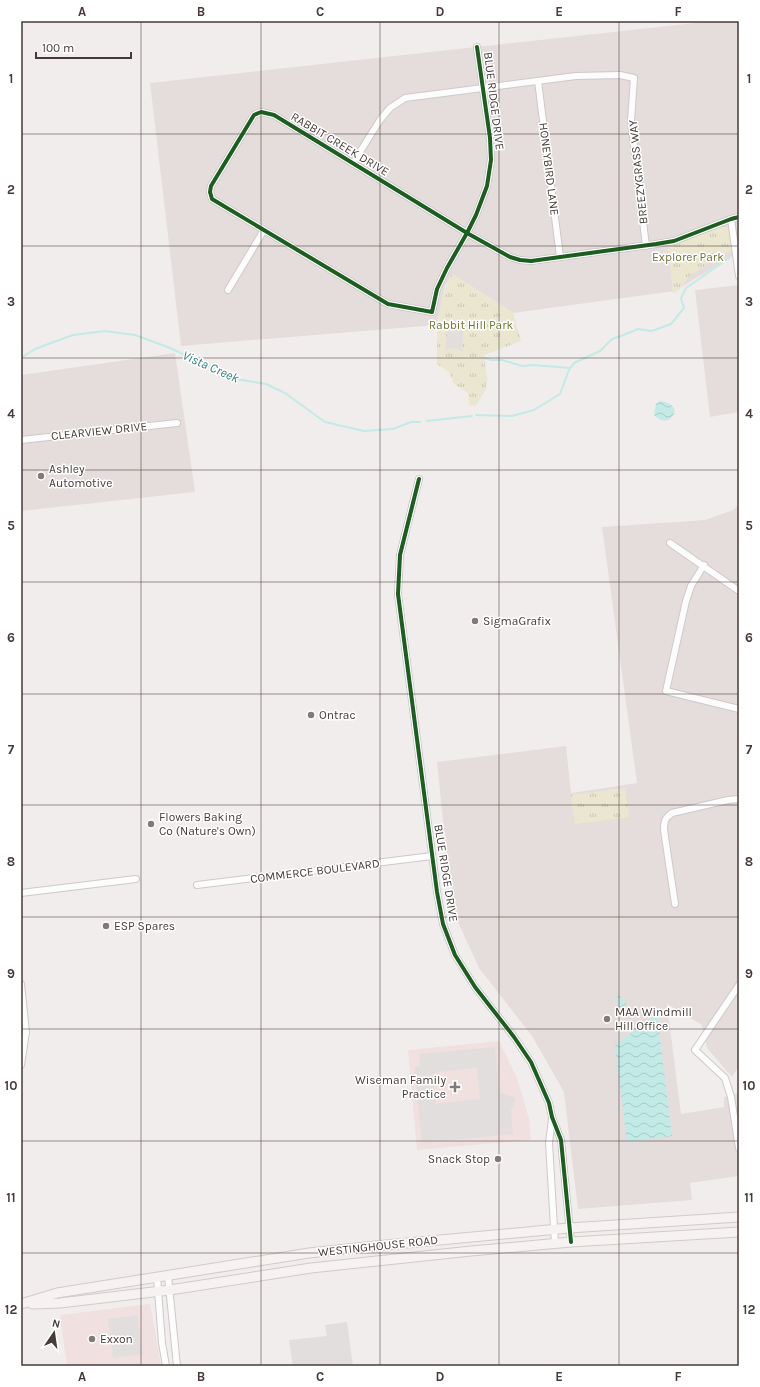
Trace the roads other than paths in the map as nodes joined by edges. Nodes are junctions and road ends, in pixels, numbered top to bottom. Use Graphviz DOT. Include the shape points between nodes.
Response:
graph roads {
  1 [pos="477,47"];
  2 [pos="538,81"];
  3 [pos="483,88"];
  4 [pos="353,164"];
  5 [pos="739,217"];
  6 [pos="731,219"];
  7 [pos="264,230"];
  8 [pos="467,233"];
  9 [pos="646,246"];
  10 [pos="560,257"];
  11 [pos="739,276"];
  12 [pos="228,290"];
  13 [pos="432,312"];
  14 [pos="177,423"];
  15 [pos="21,440"];
  16 [pos="419,479"];
  17 [pos="670,543"];
  18 [pos="704,565"];
  19 [pos="739,591"];
  20 [pos="739,709"];
  21 [pos="739,799"];
  22 [pos="432,856"];
  23 [pos="136,879"];
  24 [pos="197,885"];
  25 [pos="21,893"];
  26 [pos="675,904"];
  27 [pos="21,984"];
  28 [pos="739,985"];
  29 [pos="21,1065"];
  30 [pos="552,1117"];
  31 [pos="739,1148"];
  32 [pos="739,1217"];
  33 [pos="569,1228"];
  34 [pos="554,1229"];
  35 [pos="739,1232"];
  36 [pos="571,1242"];
  37 [pos="555,1244"];
  38 [pos="168,1276"];
  39 [pos="157,1277"];
  40 [pos="170,1290"];
  41 [pos="158,1292"];
  42 [pos="21,1304"];
  43 [pos="166,1366"];
  44 [pos="177,1366"];
  1 -- 3 [label="street, BLUE RIDGE DRIVE"];
  2 -- 3 [label="street, BREEZYGRASS WAY"];
  2 -- 9 [label="street, BREEZYGRASS WAY" via="576,76 620,75 634,78 631,121"];
  2 -- 10 [label="street, HONEYBIRD LANE"];
  3 -- 4 [label="street, BREEZYGRASS WAY" via="405,98 390,108 380,120"];
  3 -- 8 [label="street, BLUE RIDGE DRIVE" via="492,160 486,186"];
  4 -- 7 [label="street, RABBIT CREEK DRIVE" via="274,115 261,112 254,114 211,186 210,192 212,199"];
  4 -- 8 [label="street, RABBIT CREEK DRIVE"];
  5 -- 6 [label="street, RABBIT CREEK DRIVE"];
  6 -- 9 [label="street, RABBIT CREEK DRIVE" via="674,241"];
  6 -- 11 [label="street"];
  7 -- 12 [label="street"];
  7 -- 13 [label="street, RABBIT CREEK DRIVE" via="388,304"];
  8 -- 10 [label="street, RABBIT CREEK DRIVE" via="520,260"];
  8 -- 13 [label="street, BLUE RIDGE DRIVE" via="446,268 437,289"];
  9 -- 10 [label="street, RABBIT CREEK DRIVE"];
  14 -- 15 [label="street, CLEARVIEW DRIVE"];
  16 -- 22 [label="street, BLUE RIDGE DRIVE" via="400,555 398,594"];
  17 -- 18 [label="street"];
  18 -- 19 [label="street"];
  18 -- 20 [label="street" via="691,586 686,601 666,691"];
  21 -- 26 [label="street" via="672,813 666,817 664,830"];
  22 -- 24 [label="street, COMMERCE BOULEVARD"];
  22 -- 30 [label="street, BLUE RIDGE DRIVE" via="443,924 455,954 475,987 531,1062"];
  23 -- 25 [label="street"];
  27 -- 29 [label="street" via="26,1032"];
  28 -- 31 [label="street" via="695,1050 725,1078 731,1097"];
  30 -- 33 [label="street, BLUE RIDGE DRIVE" via="561,1140"];
  30 -- 34 [label="street, BLUE RIDGE DRIVE" via="549,1143"];
  32 -- 33 [label="main road, WESTINGHOUSE ROAD"];
  33 -- 34 [label="main road, WESTINGHOUSE ROAD"];
  33 -- 36 [label="street, BLUE RIDGE DRIVE"];
  34 -- 37 [label="street, BLUE RIDGE DRIVE"];
  34 -- 38 [label="main road, WESTINGHOUSE ROAD" via="310,1253"];
  35 -- 36 [label="main road, WESTINGHOUSE ROAD"];
  36 -- 37 [label="main road, WESTINGHOUSE ROAD"];
  37 -- 40 [label="main road, WESTINGHOUSE ROAD" via="311,1268"];
  38 -- 39 [label="main road, WESTINGHOUSE ROAD"];
  38 -- 40 [label="street"];
  39 -- 41 [label="street"];
  39 -- 42 [label="main road, WESTINGHOUSE ROAD" via="57,1293"];
  40 -- 41 [label="main road, WESTINGHOUSE ROAD"];
  40 -- 44 [label="street"];
  41 -- 42 [label="main road, WESTINGHOUSE ROAD" via="60,1304"];
  41 -- 43 [label="street"];
}
